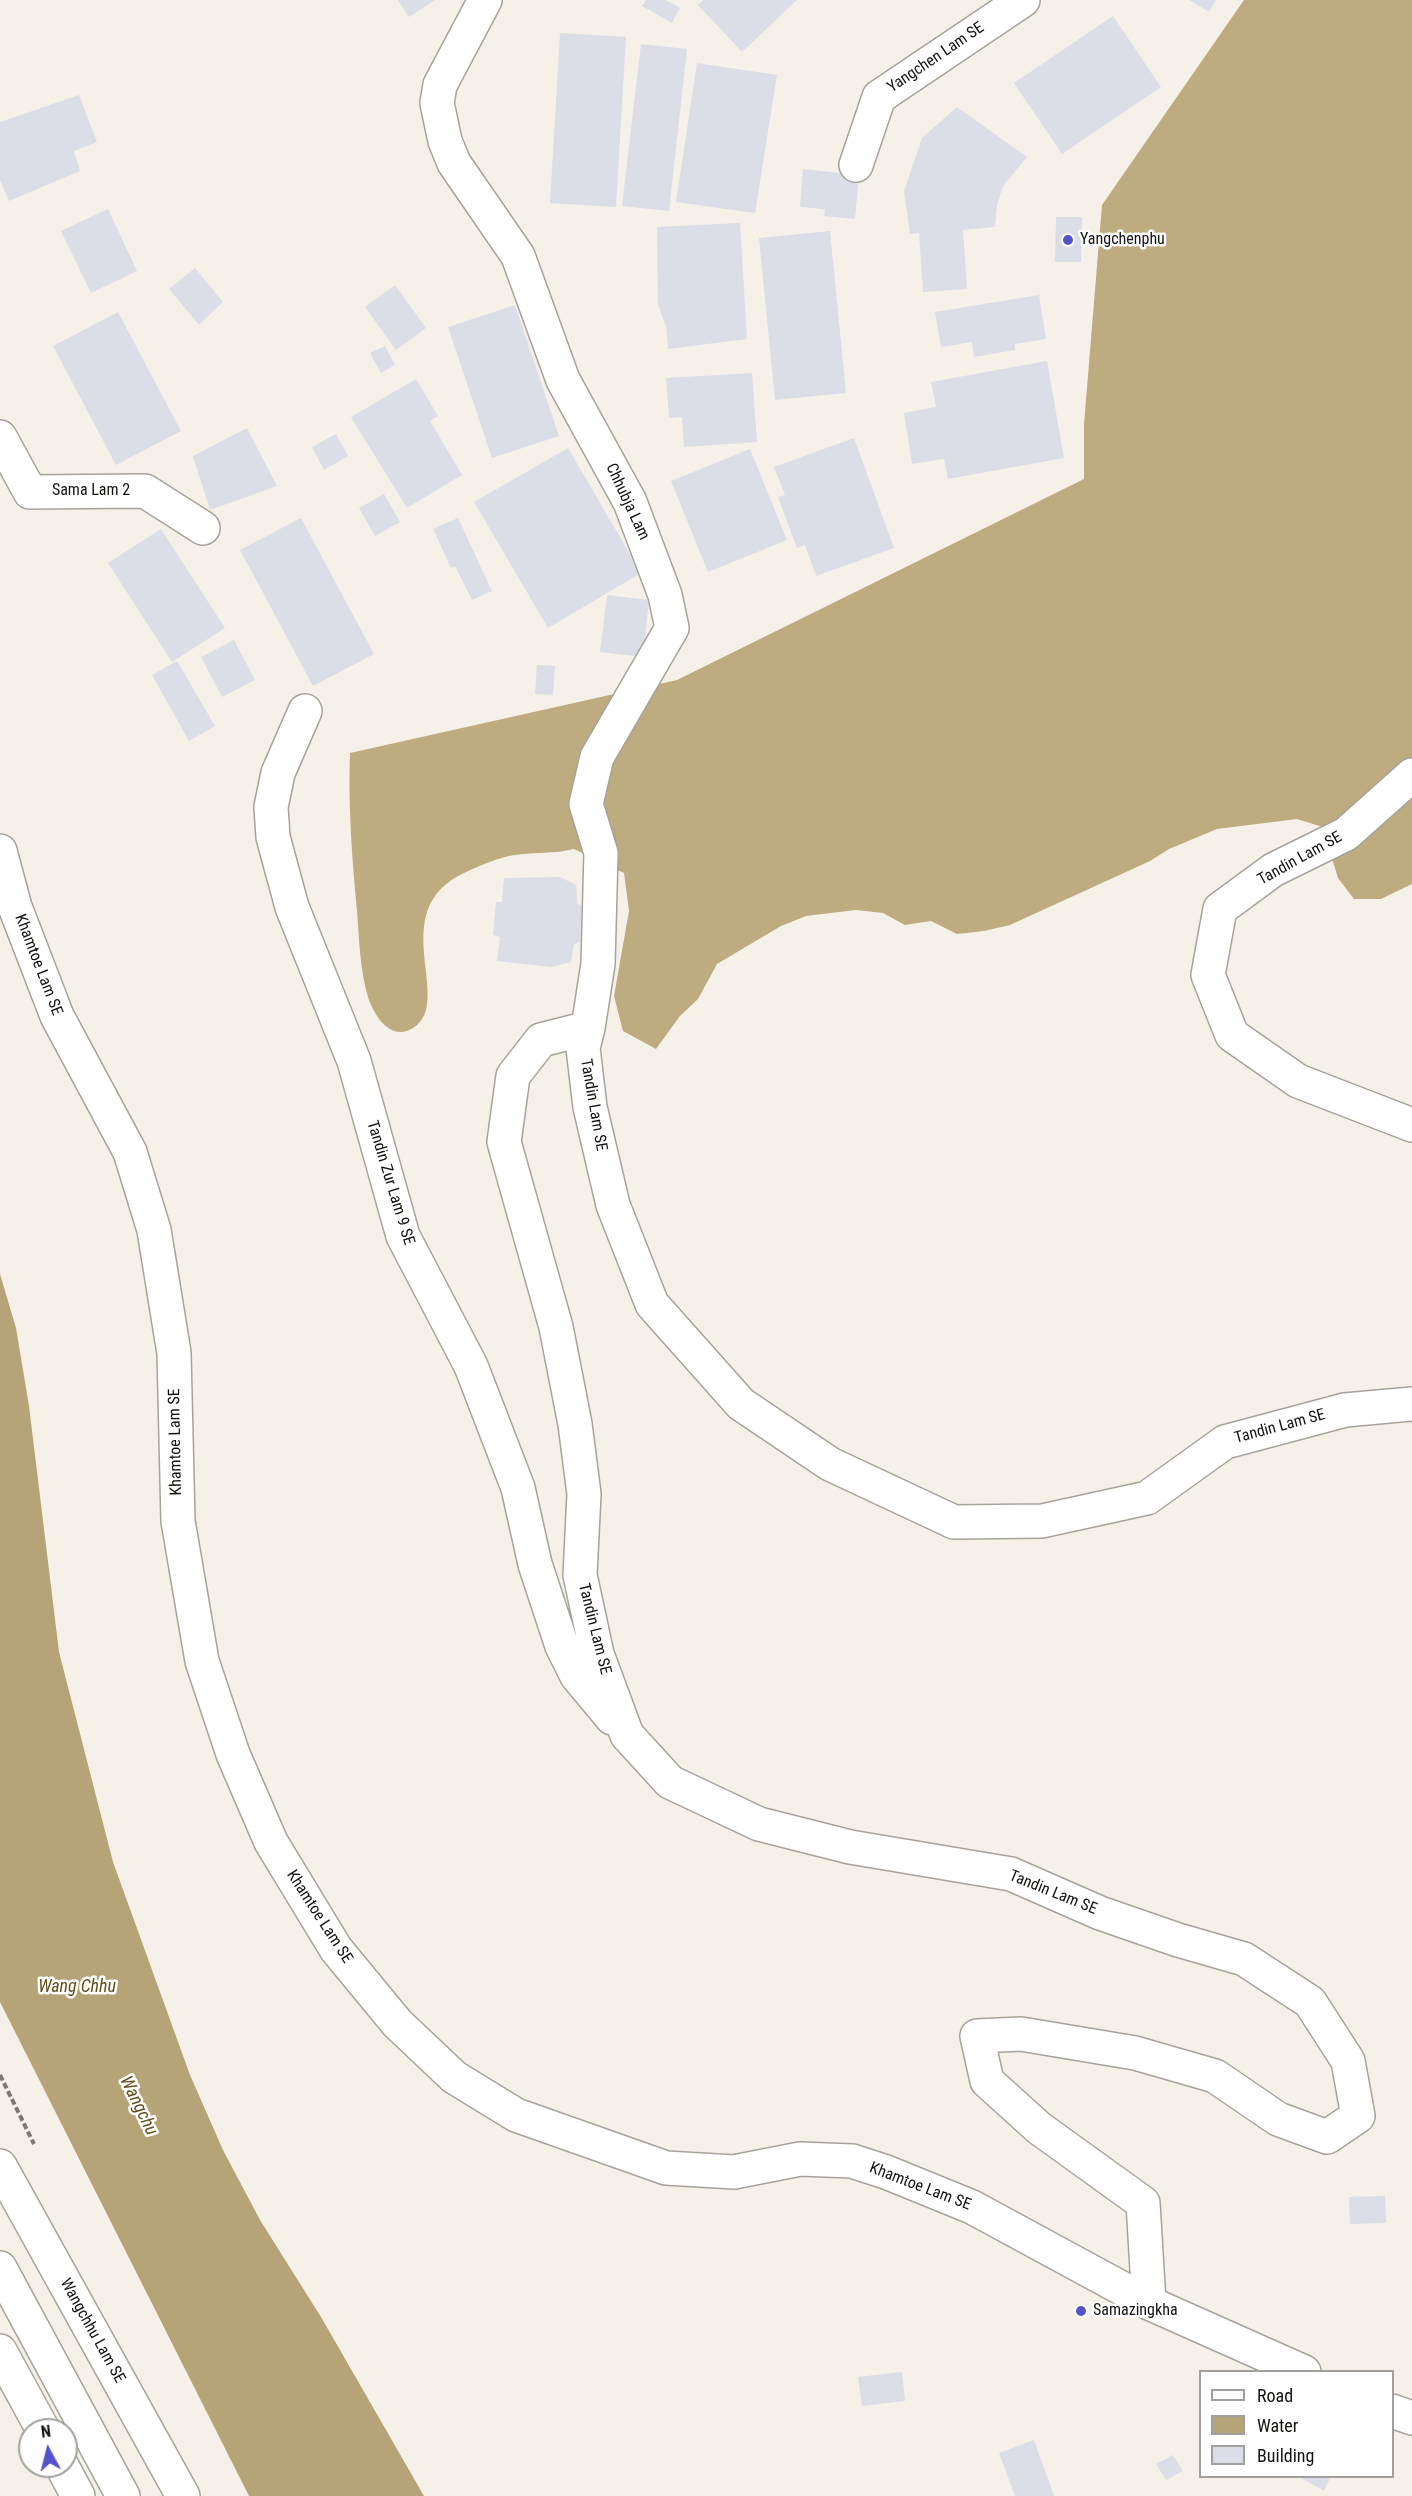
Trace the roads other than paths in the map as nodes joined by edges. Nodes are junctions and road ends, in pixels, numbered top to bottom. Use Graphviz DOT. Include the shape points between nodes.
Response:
graph roads {
  1 [pos="485,0"];
  2 [pos="1023,0"];
  3 [pos="856,165"];
  4 [pos="0,437"];
  5 [pos="203,528"];
  6 [pos="306,711"];
  7 [pos="1412,775"];
  8 [pos="0,851"];
  9 [pos="588,1028"];
  10 [pos="1412,1125"];
  11 [pos="1412,1404"];
  12 [pos="627,1735"];
  13 [pos="0,2166"];
  14 [pos="0,2268"];
  15 [pos="1149,2303"];
  16 [pos="0,2351"];
  17 [pos="1300,2370"];
  18 [pos="1394,2412"];
  19 [pos="36,2418"];
  20 [pos="1412,2418"];
  21 [pos="68,2478"];
  22 [pos="78,2496"];
  23 [pos="123,2496"];
  24 [pos="183,2496"];
  1 -- 9 [label="main road, Chhubja Lam" via="440,85 437,103 446,141 454,163 518,256 563,380 630,502 672,628 597,758 586,804 601,853 598,964"];
  2 -- 3 [label="main road, Yangchen Lam SE" via="879,97"];
  4 -- 5 [label="main road, Sama Lam 2" via="30,492 145,491"];
  6 -- 12 [label="main road, Tandin Zur Lam 9 SE" via="278,773 271,807 273,837 292,907 354,1061 403,1236 471,1366 518,1488 535,1564 562,1646 577,1676"];
  7 -- 10 [label="main road, Tandin Lam SE" via="1346,834 1273,870 1220,909 1208,975 1232,1035 1298,1081"];
  8 -- 15 [label="main road, Khamtoe Lam SE" via="15,907 57,1016 130,1152 154,1230 174,1353 178,1521 202,1661 233,1754 271,1842 336,1949 398,2022 454,2077 516,2115 666,2168 734,2172 800,2159 852,2161 972,2207"];
  9 -- 11 [label="main road, Tandin Lam SE" via="583,1048 590,1107 612,1205 652,1304 741,1404 830,1464 954,1522 1042,1521 1147,1498 1225,1442 1345,1410"];
  9 -- 12 [label="main road, Tandin Lam SE" via="541,1040 513,1076 504,1142 556,1327 575,1424 584,1494 580,1575 597,1654"];
  12 -- 15 [label="main road, Tandin Lam SE" via="670,1782 759,1824 850,1846 1011,1874 1100,1913 1244,1959 1310,2002 1348,2061 1358,2116 1327,2137 1278,2120 1215,2076 1135,2053 1021,2034 977,2036 987,2081 1040,2128 1143,2203"];
  13 -- 24 [label="main road, Wangchhu Lam SE"];
  14 -- 23 [label="main road"];
  15 -- 17 [label="main road, Khamtoe Lam SE"];
  16 -- 19 [label="main road"];
  18 -- 20 [label="main road"];
  21 -- 22 [label="main road"];
}
